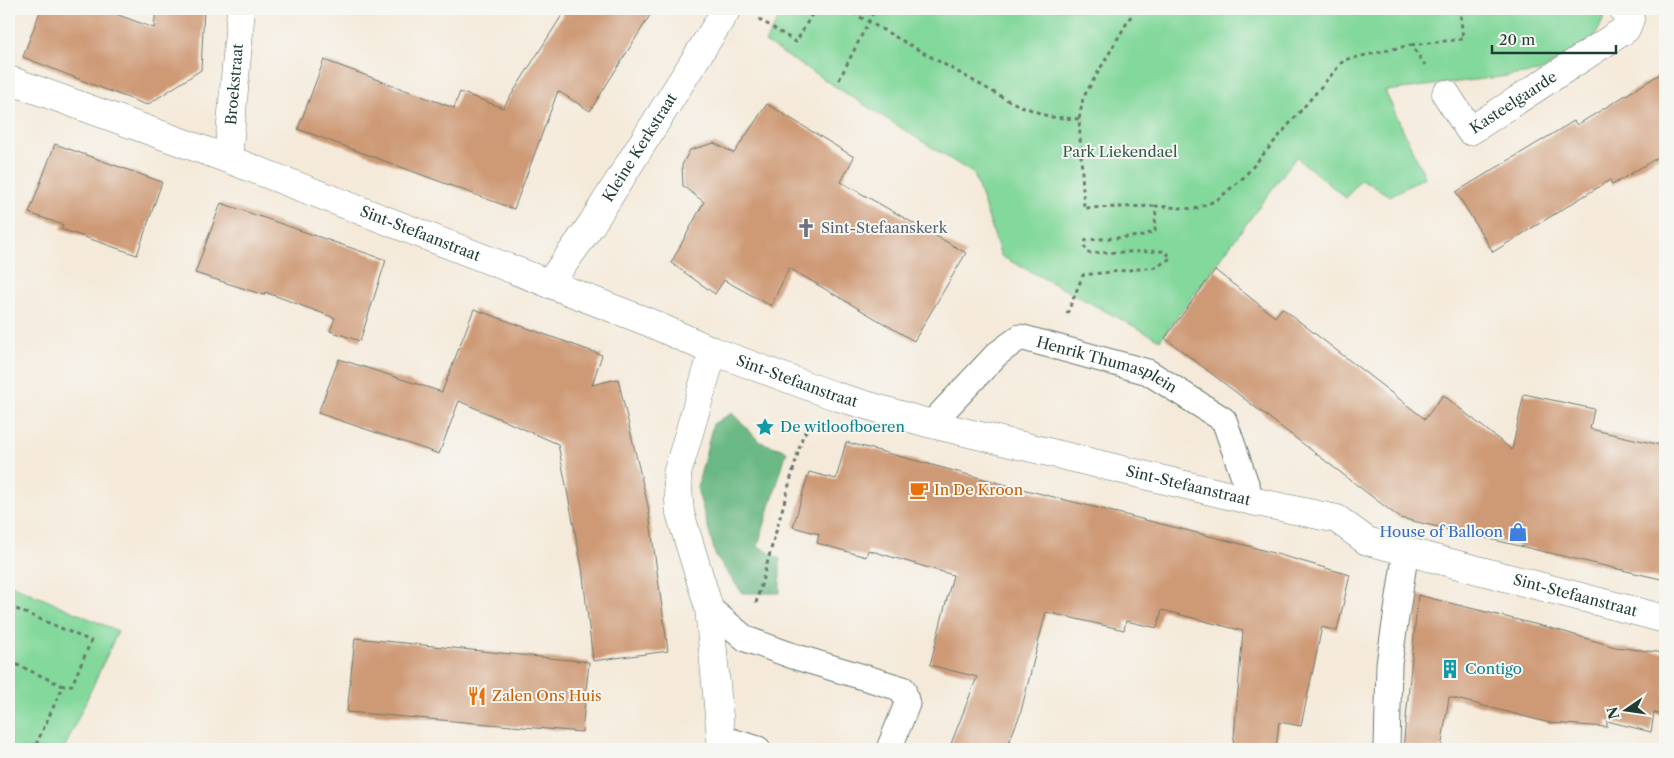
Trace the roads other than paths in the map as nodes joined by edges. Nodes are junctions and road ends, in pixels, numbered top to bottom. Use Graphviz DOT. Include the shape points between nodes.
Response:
graph roads {
  1 [pos="241,9"];
  2 [pos="727,9"];
  3 [pos="1623,9"];
  4 [pos="9,80"];
  5 [pos="1446,94"];
  6 [pos="228,159"];
  7 [pos="549,284"];
  8 [pos="713,351"];
  9 [pos="931,424"];
  10 [pos="1252,501"];
  11 [pos="1406,550"];
  12 [pos="709,608"];
  13 [pos="1665,619"];
  14 [pos="721,744"];
  15 [pos="758,749"];
  16 [pos="889,749"];
  17 [pos="1387,749"];
  1 -- 6 [label="street, Broekstraat"];
  2 -- 7 [label="street, Kleine Kerkstraat" via="591,225"];
  3 -- 5 [label="street, Kasteelgaarde" via="1630,19 1626,29 1470,131"];
  4 -- 6 [label="street, Sint-Stefaanstraat"];
  6 -- 7 [label="street, Sint-Stefaanstraat"];
  7 -- 8 [label="street, Sint-Stefaanstraat"];
  8 -- 9 [label="street, Sint-Stefaanstraat" via="835,396"];
  8 -- 12 [label="street" via="677,474 680,513"];
  9 -- 10 [label="street, Sint-Stefaanstraat"];
  9 -- 10 [label="lane, Henrik Thumasplein" via="997,354 1020,337 1148,372 1224,420"];
  10 -- 11 [label="street, Sint-Stefaanstraat" via="1337,519 1367,541"];
  11 -- 13 [label="street, Sint-Stefaanstraat"];
  11 -- 17 [label="lane" via="1389,664"];
  12 -- 14 [label="street"];
  12 -- 16 [label="lane" via="746,639 903,689 907,704"];
  14 -- 15 [label="lane"];
}
